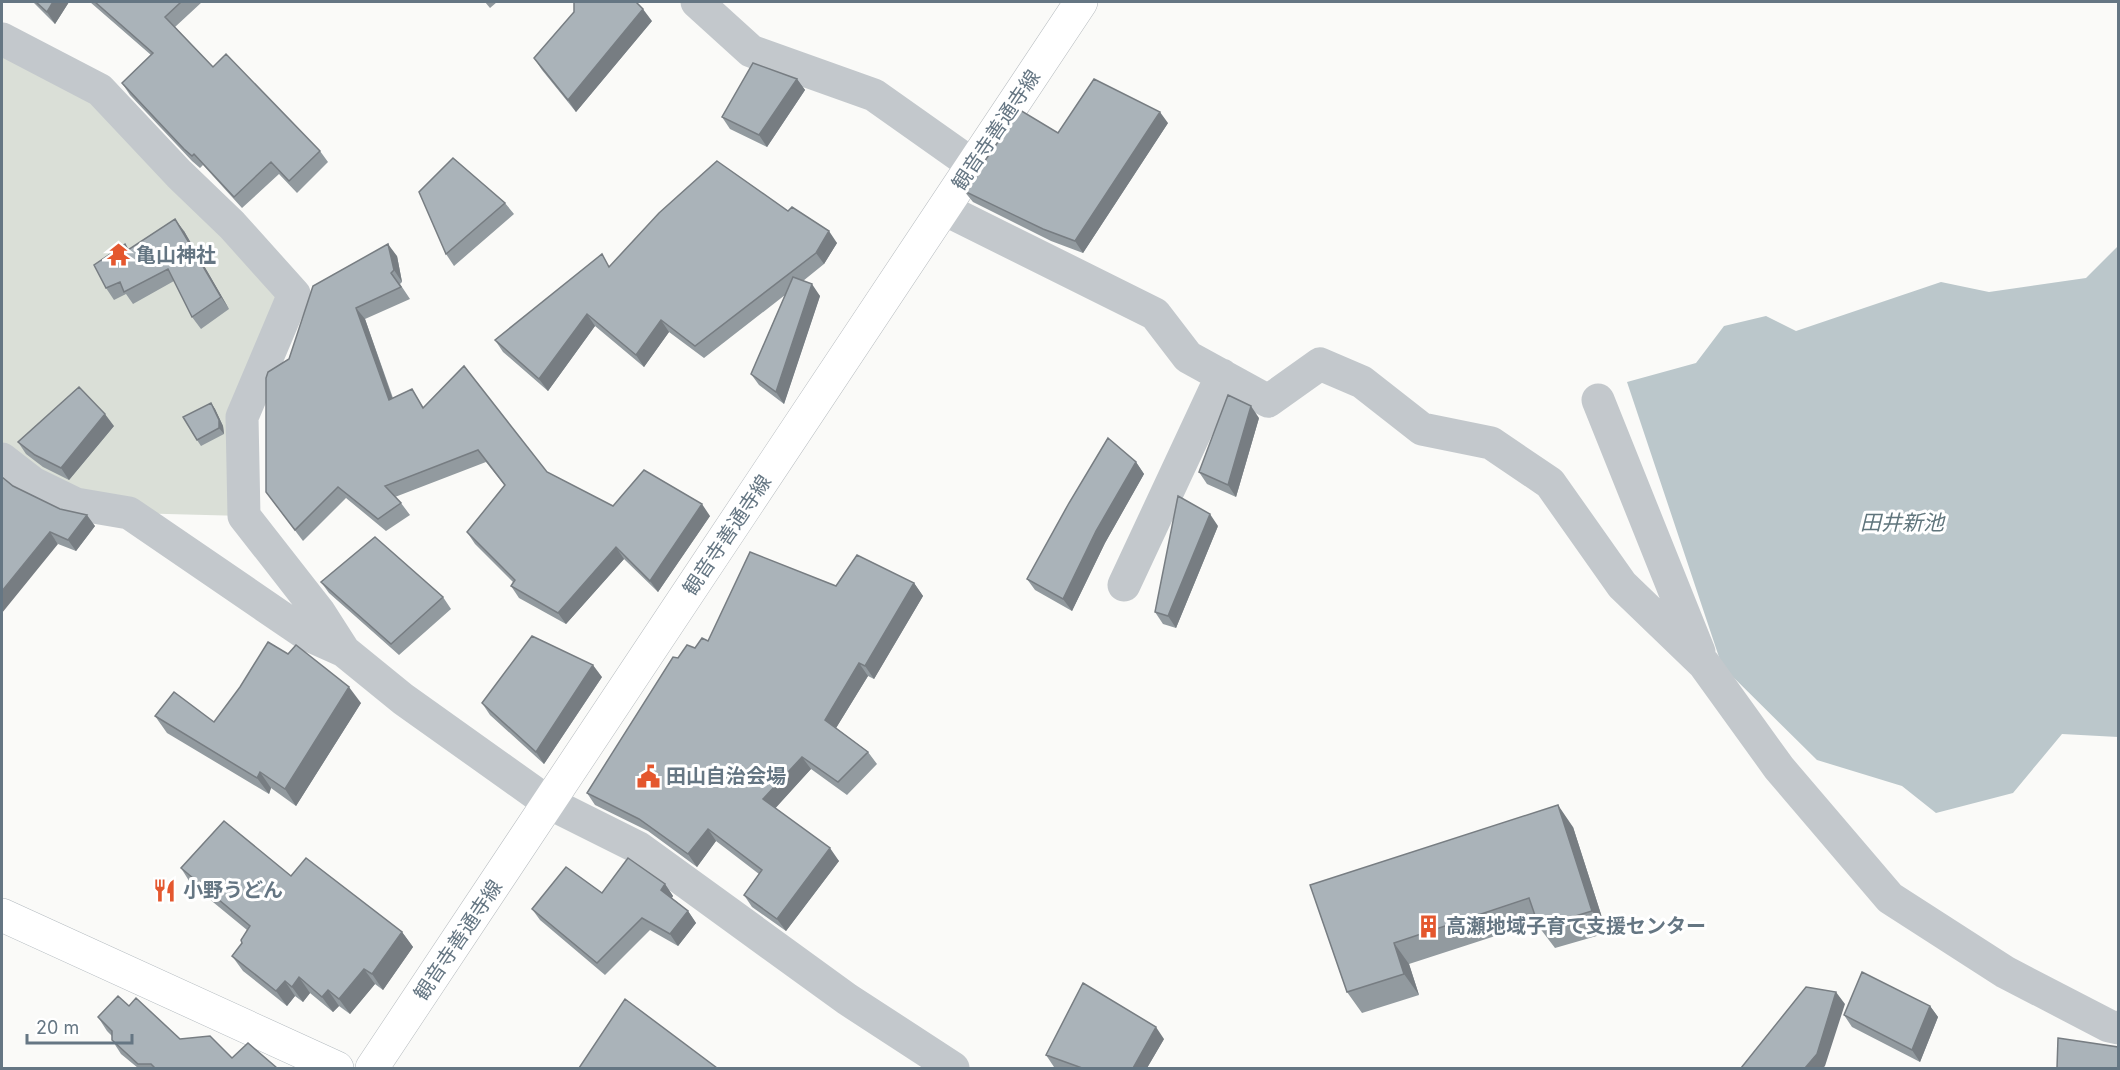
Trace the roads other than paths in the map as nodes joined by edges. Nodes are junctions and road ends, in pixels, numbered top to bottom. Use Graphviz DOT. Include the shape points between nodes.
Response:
graph roads {
  1 [pos="697,2"];
  2 [pos="1081,2"];
  3 [pos="2,39"];
  4 [pos="973,165"];
  5 [pos="944,209"];
  6 [pos="1222,375"];
  7 [pos="1598,400"];
  8 [pos="2,459"];
  9 [pos="1124,585"];
  10 [pos="344,651"];
  11 [pos="1704,664"];
  12 [pos="549,803"];
  13 [pos="2,915"];
  14 [pos="2118,1028"];
  15 [pos="337,1068"];
  16 [pos="372,1068"];
  17 [pos="953,1068"];
  1 -- 4 [label="street" via="751,51 874,95"];
  2 -- 4 [label="main road, 観音寺善通寺線"];
  3 -- 10 [label="street" via="100,90 294,294 243,417 244,516 319,612"];
  4 -- 5 [label="main road, 観音寺善通寺線"];
  5 -- 6 [label="street" via="1155,314 1188,357"];
  5 -- 12 [label="main road, 観音寺善通寺線"];
  6 -- 9 [label="street"];
  6 -- 11 [label="street" via="1268,401 1320,364 1362,382 1422,429 1491,442 1550,483 1622,585"];
  7 -- 11 [label="street"];
  8 -- 10 [label="street" via="33,483 76,504 129,513 306,634"];
  10 -- 12 [label="street" via="403,699"];
  11 -- 14 [label="street" via="1779,768 1890,898 2004,972"];
  12 -- 16 [label="main road, 観音寺善通寺線"];
  12 -- 17 [label="street" via="633,845 847,999"];
  13 -- 15 [label="main road"];
}
